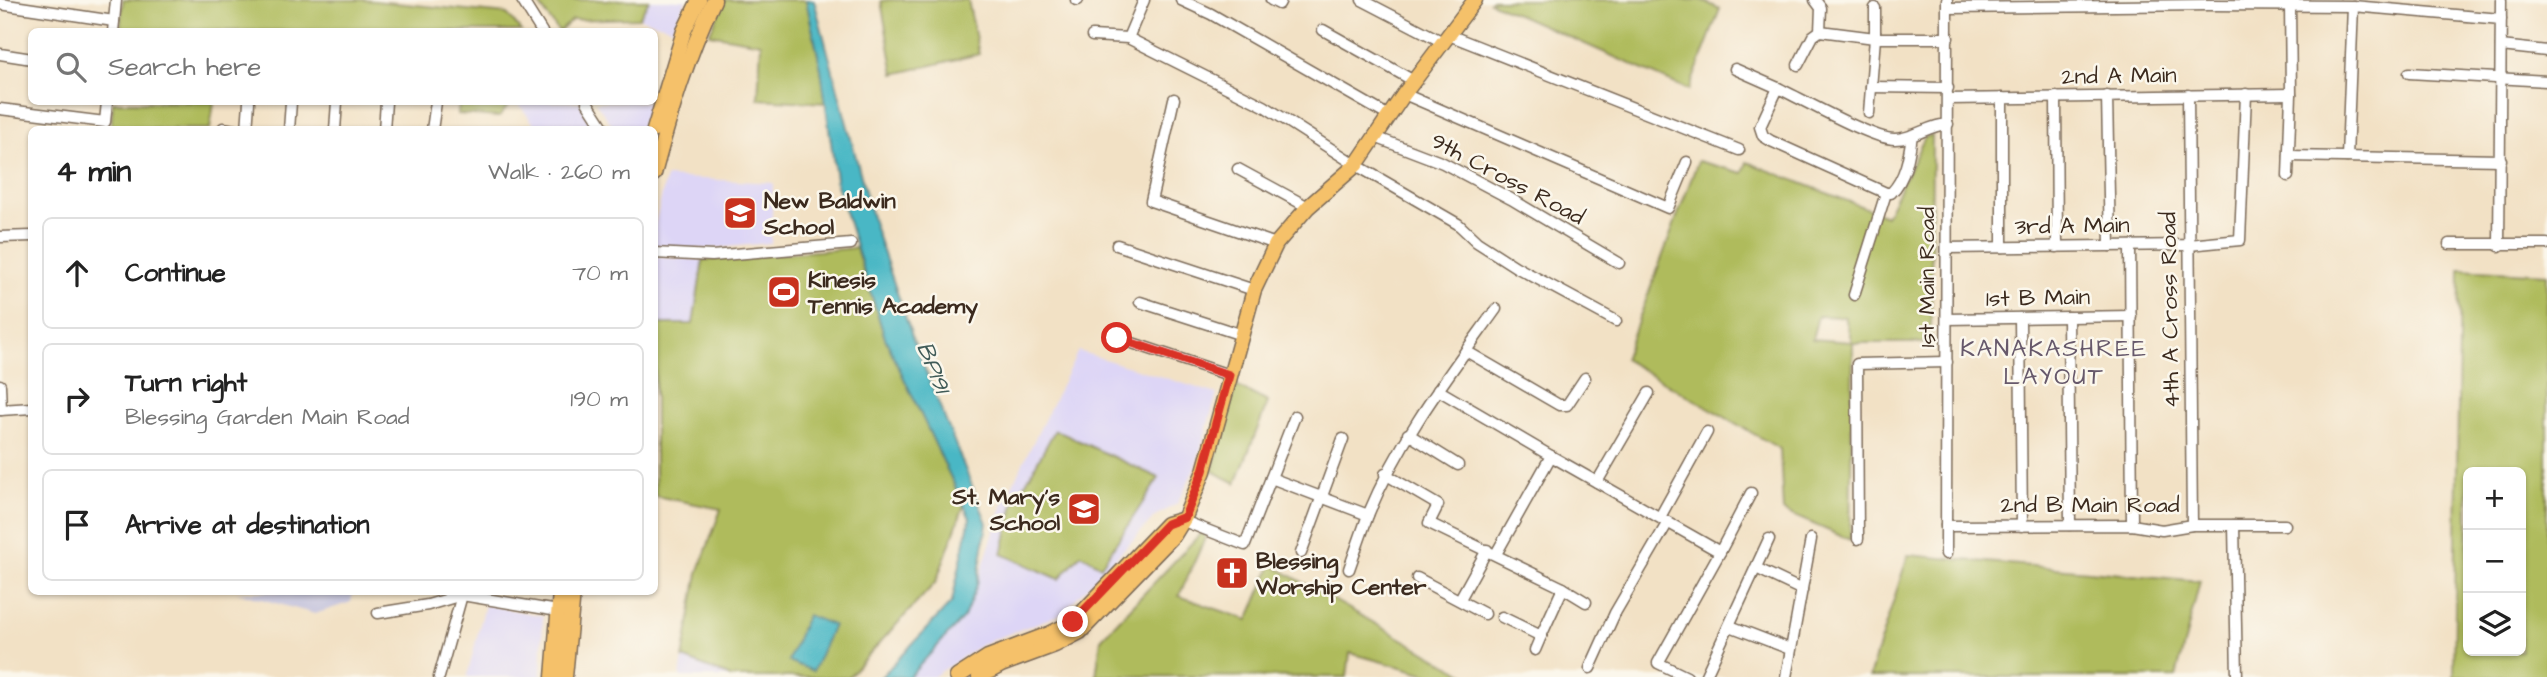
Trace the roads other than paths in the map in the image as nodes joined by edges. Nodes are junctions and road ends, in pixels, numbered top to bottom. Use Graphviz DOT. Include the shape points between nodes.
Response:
graph roads {
  1 [pos="116,0"];
  2 [pos="522,0"];
  3 [pos="699,0"];
  4 [pos="714,0"];
  5 [pos="1144,0"];
  6 [pos="1181,0"];
  7 [pos="1271,0"];
  8 [pos="1281,0"];
  9 [pos="1362,0"];
  10 [pos="1475,0"];
  11 [pos="1815,0"];
  12 [pos="2501,0"];
  13 [pos="2208,2"];
  14 [pos="0,4"];
  15 [pos="1948,4"];
  16 [pos="1982,4"];
  17 [pos="2290,6"];
  18 [pos="2353,6"];
  19 [pos="1875,8"];
  20 [pos="2501,19"];
  21 [pos="113,26"];
  22 [pos="540,28"];
  23 [pos="1323,30"];
  24 [pos="1821,31"];
  25 [pos="1092,36"];
  26 [pos="1128,38"];
  27 [pos="1446,38"];
  28 [pos="1875,38"];
  29 [pos="1948,38"];
  30 [pos="2501,46"];
  31 [pos="2547,51"];
  32 [pos="0,54"];
  33 [pos="28,58"];
  34 [pos="1798,65"];
  35 [pos="1735,69"];
  36 [pos="2409,73"];
  37 [pos="2501,78"];
  38 [pos="1414,81"];
  39 [pos="2547,81"];
  40 [pos="1871,87"];
  41 [pos="1779,88"];
  42 [pos="1948,93"];
  43 [pos="1404,94"];
  44 [pos="2246,94"];
  45 [pos="2291,94"];
  46 [pos="2188,95"];
  47 [pos="2107,96"];
  48 [pos="2056,97"];
  49 [pos="2002,98"];
  50 [pos="1174,99"];
  51 [pos="107,105"];
  52 [pos="249,105"];
  53 [pos="292,105"];
  54 [pos="337,105"];
  55 [pos="386,105"];
  56 [pos="436,105"];
  57 [pos="589,105"];
  58 [pos="0,109"];
  59 [pos="1869,113"];
  60 [pos="1389,116"];
  61 [pos="1948,124"];
  62 [pos="247,126"];
  63 [pos="289,126"];
  64 [pos="335,126"];
  65 [pos="384,126"];
  66 [pos="433,126"];
  67 [pos="602,126"];
  68 [pos="655,126"];
  69 [pos="1912,135"];
  70 [pos="1375,137"];
  71 [pos="1739,150"];
  72 [pos="2289,156"];
  73 [pos="2347,157"];
  74 [pos="658,160"];
  75 [pos="2501,160"];
  76 [pos="1687,162"];
  77 [pos="1356,165"];
  78 [pos="1238,169"];
  79 [pos="2288,176"];
  80 [pos="1886,193"];
  81 [pos="1308,207"];
  82 [pos="28,236"];
  83 [pos="0,237"];
  84 [pos="851,244"];
  85 [pos="1276,244"];
  86 [pos="2449,244"];
  87 [pos="2547,244"];
  88 [pos="1117,245"];
  89 [pos="2189,245"];
  90 [pos="2110,246"];
  91 [pos="2130,246"];
  92 [pos="2499,246"];
  93 [pos="2002,247"];
  94 [pos="2057,247"];
  95 [pos="1947,248"];
  96 [pos="658,253"];
  97 [pos="1619,263"];
  98 [pos="1254,290"];
  99 [pos="1854,295"];
  100 [pos="1140,302"];
  101 [pos="1496,309"];
  102 [pos="2130,316"];
  103 [pos="2068,317"];
  104 [pos="2020,318"];
  105 [pos="1947,319"];
  106 [pos="1616,321"];
  107 [pos="1242,335"];
  108 [pos="1117,338"];
  109 [pos="1466,351"];
  110 [pos="1947,362"];
  111 [pos="1229,375"];
  112 [pos="1585,378"];
  113 [pos="0,385"];
  114 [pos="1438,390"];
  115 [pos="1649,393"];
  116 [pos="28,408"];
  117 [pos="1,410"];
  118 [pos="1295,416"];
  119 [pos="1707,432"];
  120 [pos="1408,434"];
  121 [pos="1343,439"];
  122 [pos="1551,456"];
  123 [pos="1458,465"];
  124 [pos="1385,474"];
  125 [pos="1271,478"];
  126 [pos="1597,482"];
  127 [pos="1751,494"];
  128 [pos="1322,498"];
  129 [pos="1368,515"];
  130 [pos="1181,520"];
  131 [pos="1664,520"];
  132 [pos="2070,525"];
  133 [pos="2132,525"];
  134 [pos="2192,525"];
  135 [pos="2234,525"];
  136 [pos="2285,525"];
  137 [pos="1947,526"];
  138 [pos="2022,526"];
  139 [pos="1769,539"];
  140 [pos="1811,539"];
  141 [pos="1858,539"];
  142 [pos="1492,552"];
  143 [pos="1720,552"];
  144 [pos="1301,553"];
  145 [pos="1947,554"];
  146 [pos="1756,568"];
  147 [pos="1349,569"];
  148 [pos="1417,578"];
  149 [pos="1563,588"];
  150 [pos="1802,590"];
  151 [pos="462,595"];
  152 [pos="560,595"];
  153 [pos="573,595"];
  154 [pos="1460,600"];
  155 [pos="1586,602"];
  156 [pos="558,611"];
  157 [pos="378,613"];
  158 [pos="1485,614"];
  159 [pos="1502,617"];
  160 [pos="1730,626"];
  161 [pos="1541,636"];
  162 [pos="1790,649"];
  163 [pos="1535,650"];
  164 [pos="1590,668"];
  165 [pos="439,677"];
  166 [pos="552,677"];
  167 [pos="565,677"];
  168 [pos="957,677"];
  169 [pos="979,677"];
  170 [pos="1687,677"];
  171 [pos="1705,677"];
  172 [pos="1786,677"];
  173 [pos="2237,677"];
  1 -- 21 [label="street"];
  2 -- 22 [label="street"];
  3 -- 68 [label="main road" via="684,31"];
  4 -- 74 [label="main road" via="696,36"];
  5 -- 26 [label="street"];
  6 -- 60 [label="street"];
  7 -- 8 [label="street" via="1279,4"];
  9 -- 27 [label="street"];
  10 -- 27 [label="main road"];
  11 -- 24 [label="street" via="1821,8"];
  12 -- 20 [label="street"];
  13 -- 16 [label="street"];
  13 -- 17 [label="street"];
  14 -- 21 [label="street"];
  15 -- 16 [label="street"];
  15 -- 29 [label="street, 1st Main Road"];
  17 -- 18 [label="street"];
  17 -- 45 [label="street"];
  18 -- 20 [label="street"];
  18 -- 73 [label="street"];
  19 -- 28 [label="street"];
  20 -- 30 [label="street"];
  23 -- 38 [label="street"];
  24 -- 28 [label="street"];
  24 -- 34 [label="street" via="1813,36"];
  25 -- 26 [label="street"];
  26 -- 77 [label="street" via="1264,106"];
  27 -- 38 [label="main road"];
  27 -- 71 [label="street"];
  28 -- 29 [label="street"];
  28 -- 40 [label="street"];
  29 -- 42 [label="street, 1st Main Road"];
  30 -- 31 [label="street"];
  30 -- 37 [label="street"];
  32 -- 33 [label="street"];
  35 -- 41 [label="street"];
  36 -- 37 [label="street"];
  37 -- 39 [label="street"];
  37 -- 75 [label="street"];
  38 -- 43 [label="main road"];
  40 -- 42 [label="street, 2nd A Main"];
  40 -- 59 [label="street"];
  41 -- 69 [label="street" via="1882,138"];
  41 -- 80 [label="street" via="1760,124 1763,136"];
  42 -- 49 [label="street, 2nd A Main"];
  42 -- 61 [label="street, 1st Main Road"];
  43 -- 60 [label="main road"];
  43 -- 76 [label="street" via="1668,208"];
  44 -- 45 [label="street, 2nd A Main"];
  44 -- 46 [label="street, 2nd A Main"];
  44 -- 89 [label="street, 3rd A Main" via="2240,240"];
  45 -- 72 [label="street"];
  46 -- 47 [label="street, 2nd A Main"];
  46 -- 89 [label="street, 4th A Cross Road"];
  47 -- 48 [label="street, 2nd A Main"];
  47 -- 90 [label="street"];
  48 -- 49 [label="street, 2nd A Main"];
  48 -- 94 [label="street"];
  49 -- 93 [label="street"];
  50 -- 85 [label="street" via="1151,201"];
  51 -- 58 [label="street" via="105,122"];
  52 -- 62 [label="street"];
  53 -- 63 [label="street"];
  54 -- 64 [label="street"];
  55 -- 65 [label="street"];
  56 -- 66 [label="street"];
  57 -- 67 [label="street"];
  60 -- 70 [label="main road"];
  61 -- 69 [label="street"];
  61 -- 95 [label="street, 1st Main Road"];
  69 -- 80 [label="street" via="1903,176 1891,193"];
  70 -- 77 [label="main road"];
  70 -- 97 [label="street, 9th Cross Road" via="1443,163"];
  72 -- 73 [label="street"];
  72 -- 79 [label="street"];
  73 -- 75 [label="street"];
  75 -- 92 [label="street"];
  77 -- 81 [label="main road"];
  77 -- 106 [label="street" via="1458,224 1516,267"];
  78 -- 81 [label="street"];
  80 -- 99 [label="street"];
  81 -- 85 [label="main road"];
  82 -- 83 [label="street"];
  84 -- 96 [label="street" via="712,256"];
  85 -- 98 [label="main road"];
  86 -- 92 [label="street"];
  87 -- 92 [label="street"];
  88 -- 98 [label="street"];
  89 -- 91 [label="street, 3rd A Main"];
  89 -- 134 [label="street, 4th A Cross Road"];
  90 -- 91 [label="street, 3rd A Main"];
  90 -- 94 [label="street, 3rd A Main"];
  91 -- 102 [label="street"];
  93 -- 94 [label="street, 3rd A Main"];
  93 -- 95 [label="street, 3rd A Main"];
  95 -- 105 [label="street, 1st Main Road"];
  98 -- 107 [label="main road"];
  100 -- 107 [label="street"];
  101 -- 109 [label="street"];
  102 -- 103 [label="street, 1st B Main"];
  102 -- 133 [label="street"];
  103 -- 104 [label="street, 1st B Main"];
  103 -- 132 [label="street"];
  104 -- 105 [label="street, 1st B Main"];
  104 -- 138 [label="street"];
  105 -- 110 [label="street, 1st Main Road"];
  107 -- 111 [label="main road"];
  108 -- 111 [label="street"];
  109 -- 112 [label="street" via="1559,405 1567,405"];
  109 -- 114 [label="street"];
  110 -- 137 [label="street, 1st Main Road"];
  110 -- 141 [label="street" via="1857,364"];
  111 -- 130 [label="main road" via="1203,471"];
  113 -- 117 [label="street"];
  114 -- 120 [label="street"];
  114 -- 122 [label="street"];
  115 -- 126 [label="street"];
  116 -- 117 [label="street"];
  118 -- 125 [label="street"];
  119 -- 131 [label="street"];
  120 -- 123 [label="street"];
  120 -- 124 [label="street"];
  121 -- 128 [label="street"];
  122 -- 126 [label="street"];
  122 -- 142 [label="street"];
  124 -- 129 [label="street"];
  124 -- 142 [label="street" via="1438,505 1429,523"];
  125 -- 128 [label="street"];
  125 -- 130 [label="street" via="1245,545"];
  126 -- 131 [label="street"];
  127 -- 143 [label="street"];
  128 -- 129 [label="street"];
  128 -- 144 [label="street"];
  129 -- 147 [label="street"];
  130 -- 168 [label="main road" via="1167,524 1073,622 988,657"];
  130 -- 169 [label="main road" via="1174,535 1080,632"];
  131 -- 143 [label="street"];
  131 -- 164 [label="street"];
  132 -- 133 [label="street, 2nd B Main Road"];
  132 -- 138 [label="street, 2nd B Main Road"];
  133 -- 134 [label="street, 2nd B Main Road" via="2162,530"];
  134 -- 135 [label="street, 2nd B Main Road"];
  135 -- 136 [label="street, 2nd B Main Road"];
  135 -- 173 [label="street"];
  137 -- 138 [label="street, 2nd B Main Road"];
  137 -- 145 [label="street, 1st Main Road"];
  139 -- 146 [label="street"];
  140 -- 150 [label="street"];
  142 -- 149 [label="street"];
  142 -- 154 [label="street"];
  143 -- 170 [label="street" via="1658,663"];
  146 -- 150 [label="street"];
  146 -- 160 [label="street"];
  148 -- 154 [label="street"];
  149 -- 155 [label="street"];
  149 -- 161 [label="street"];
  150 -- 162 [label="street"];
  151 -- 156 [label="street"];
  151 -- 157 [label="street"];
  151 -- 165 [label="street"];
  152 -- 156 [label="main road"];
  153 -- 167 [label="main road"];
  154 -- 158 [label="street"];
  156 -- 166 [label="main road"];
  159 -- 161 [label="street"];
  160 -- 162 [label="street"];
  160 -- 171 [label="street"];
  161 -- 163 [label="street"];
  162 -- 172 [label="street"];
}
